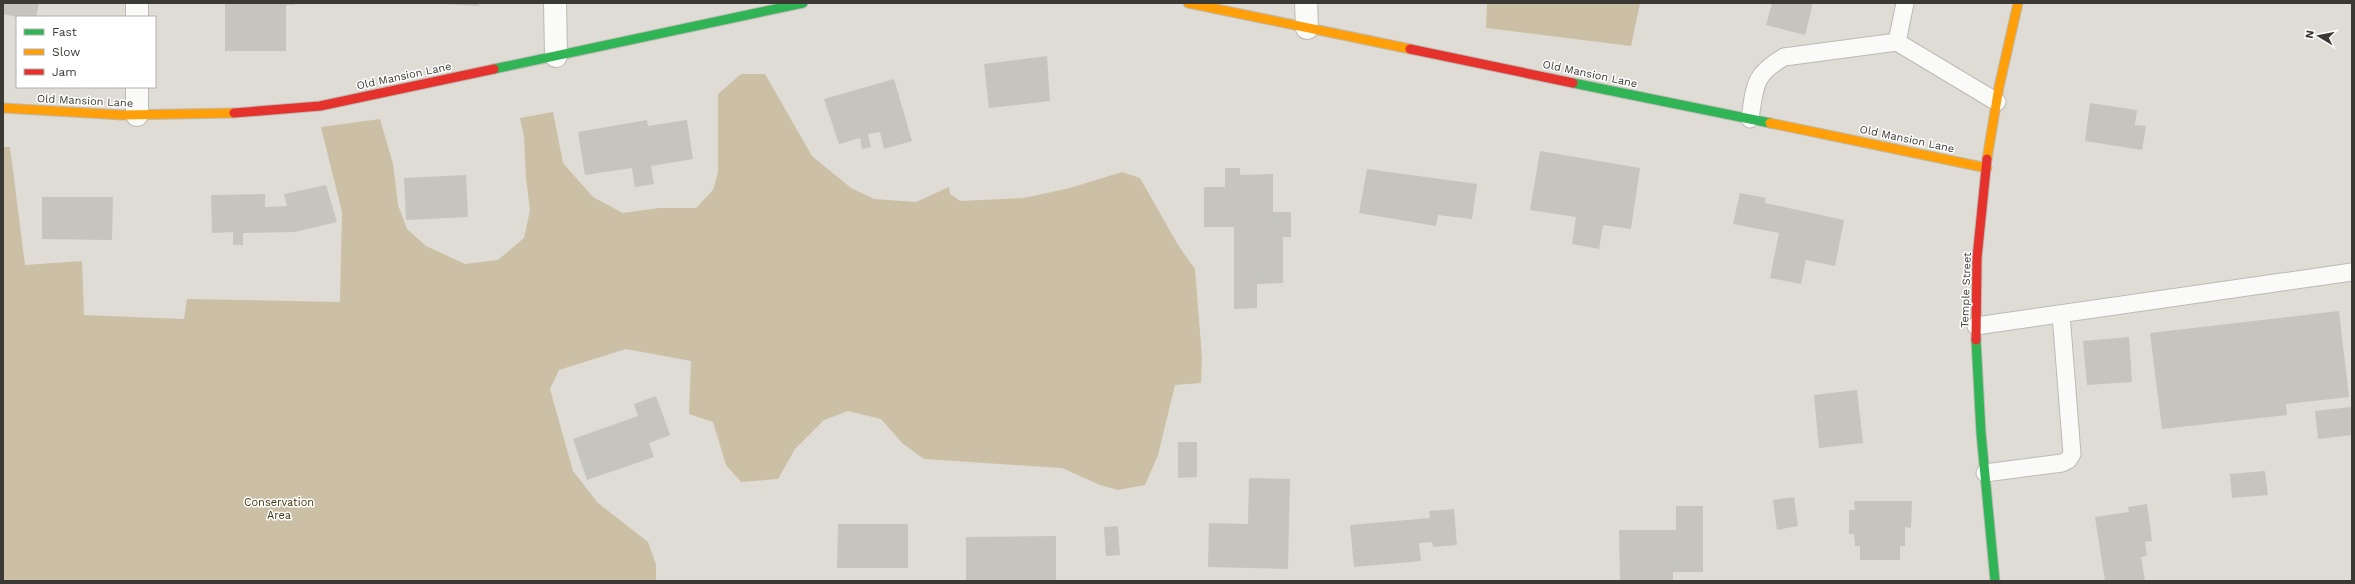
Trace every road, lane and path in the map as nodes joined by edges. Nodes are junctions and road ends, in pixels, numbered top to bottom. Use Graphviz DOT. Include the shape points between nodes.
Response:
graph roads {
  1 [pos="137,3"];
  2 [pos="555,3"];
  3 [pos="803,3"];
  4 [pos="1188,3"];
  5 [pos="1306,3"];
  6 [pos="1905,3"];
  7 [pos="2018,3"];
  8 [pos="137,16"];
  9 [pos="1307,28"];
  10 [pos="1897,42"];
  11 [pos="556,56"];
  12 [pos="137,88"];
  13 [pos="1997,102"];
  14 [pos="3,108"];
  15 [pos="137,115"];
  16 [pos="1750,119"];
  17 [pos="1987,168"];
  18 [pos="2352,272"];
  19 [pos="2061,314"];
  20 [pos="1976,326"];
  21 [pos="1985,473"];
  22 [pos="1995,581"];
  1 -- 8 [label="street"];
  2 -- 11 [label="street"];
  3 -- 11 [label="street, Old Mansion Lane"];
  4 -- 9 [label="street, Old Mansion Lane"];
  5 -- 9 [label="street"];
  6 -- 10 [label="lane"];
  7 -- 13 [label="street, Temple Street"];
  9 -- 16 [label="street, Old Mansion Lane"];
  10 -- 13 [label="lane"];
  10 -- 16 [label="lane" via="1784,57 1768,66 1756,81"];
  11 -- 15 [label="street, Old Mansion Lane" via="320,106 280,111 199,115"];
  12 -- 15 [label="street"];
  13 -- 17 [label="street, Temple Street"];
  14 -- 15 [label="street, Old Mansion Lane" via="77,114"];
  16 -- 17 [label="street, Old Mansion Lane"];
  17 -- 20 [label="street, Temple Street" via="1978,255"];
  18 -- 19 [label="lane"];
  19 -- 20 [label="lane"];
  19 -- 21 [label="lane" via="2072,454 2062,463"];
  20 -- 21 [label="street, Temple Street"];
  21 -- 22 [label="street, Temple Street"];
}
